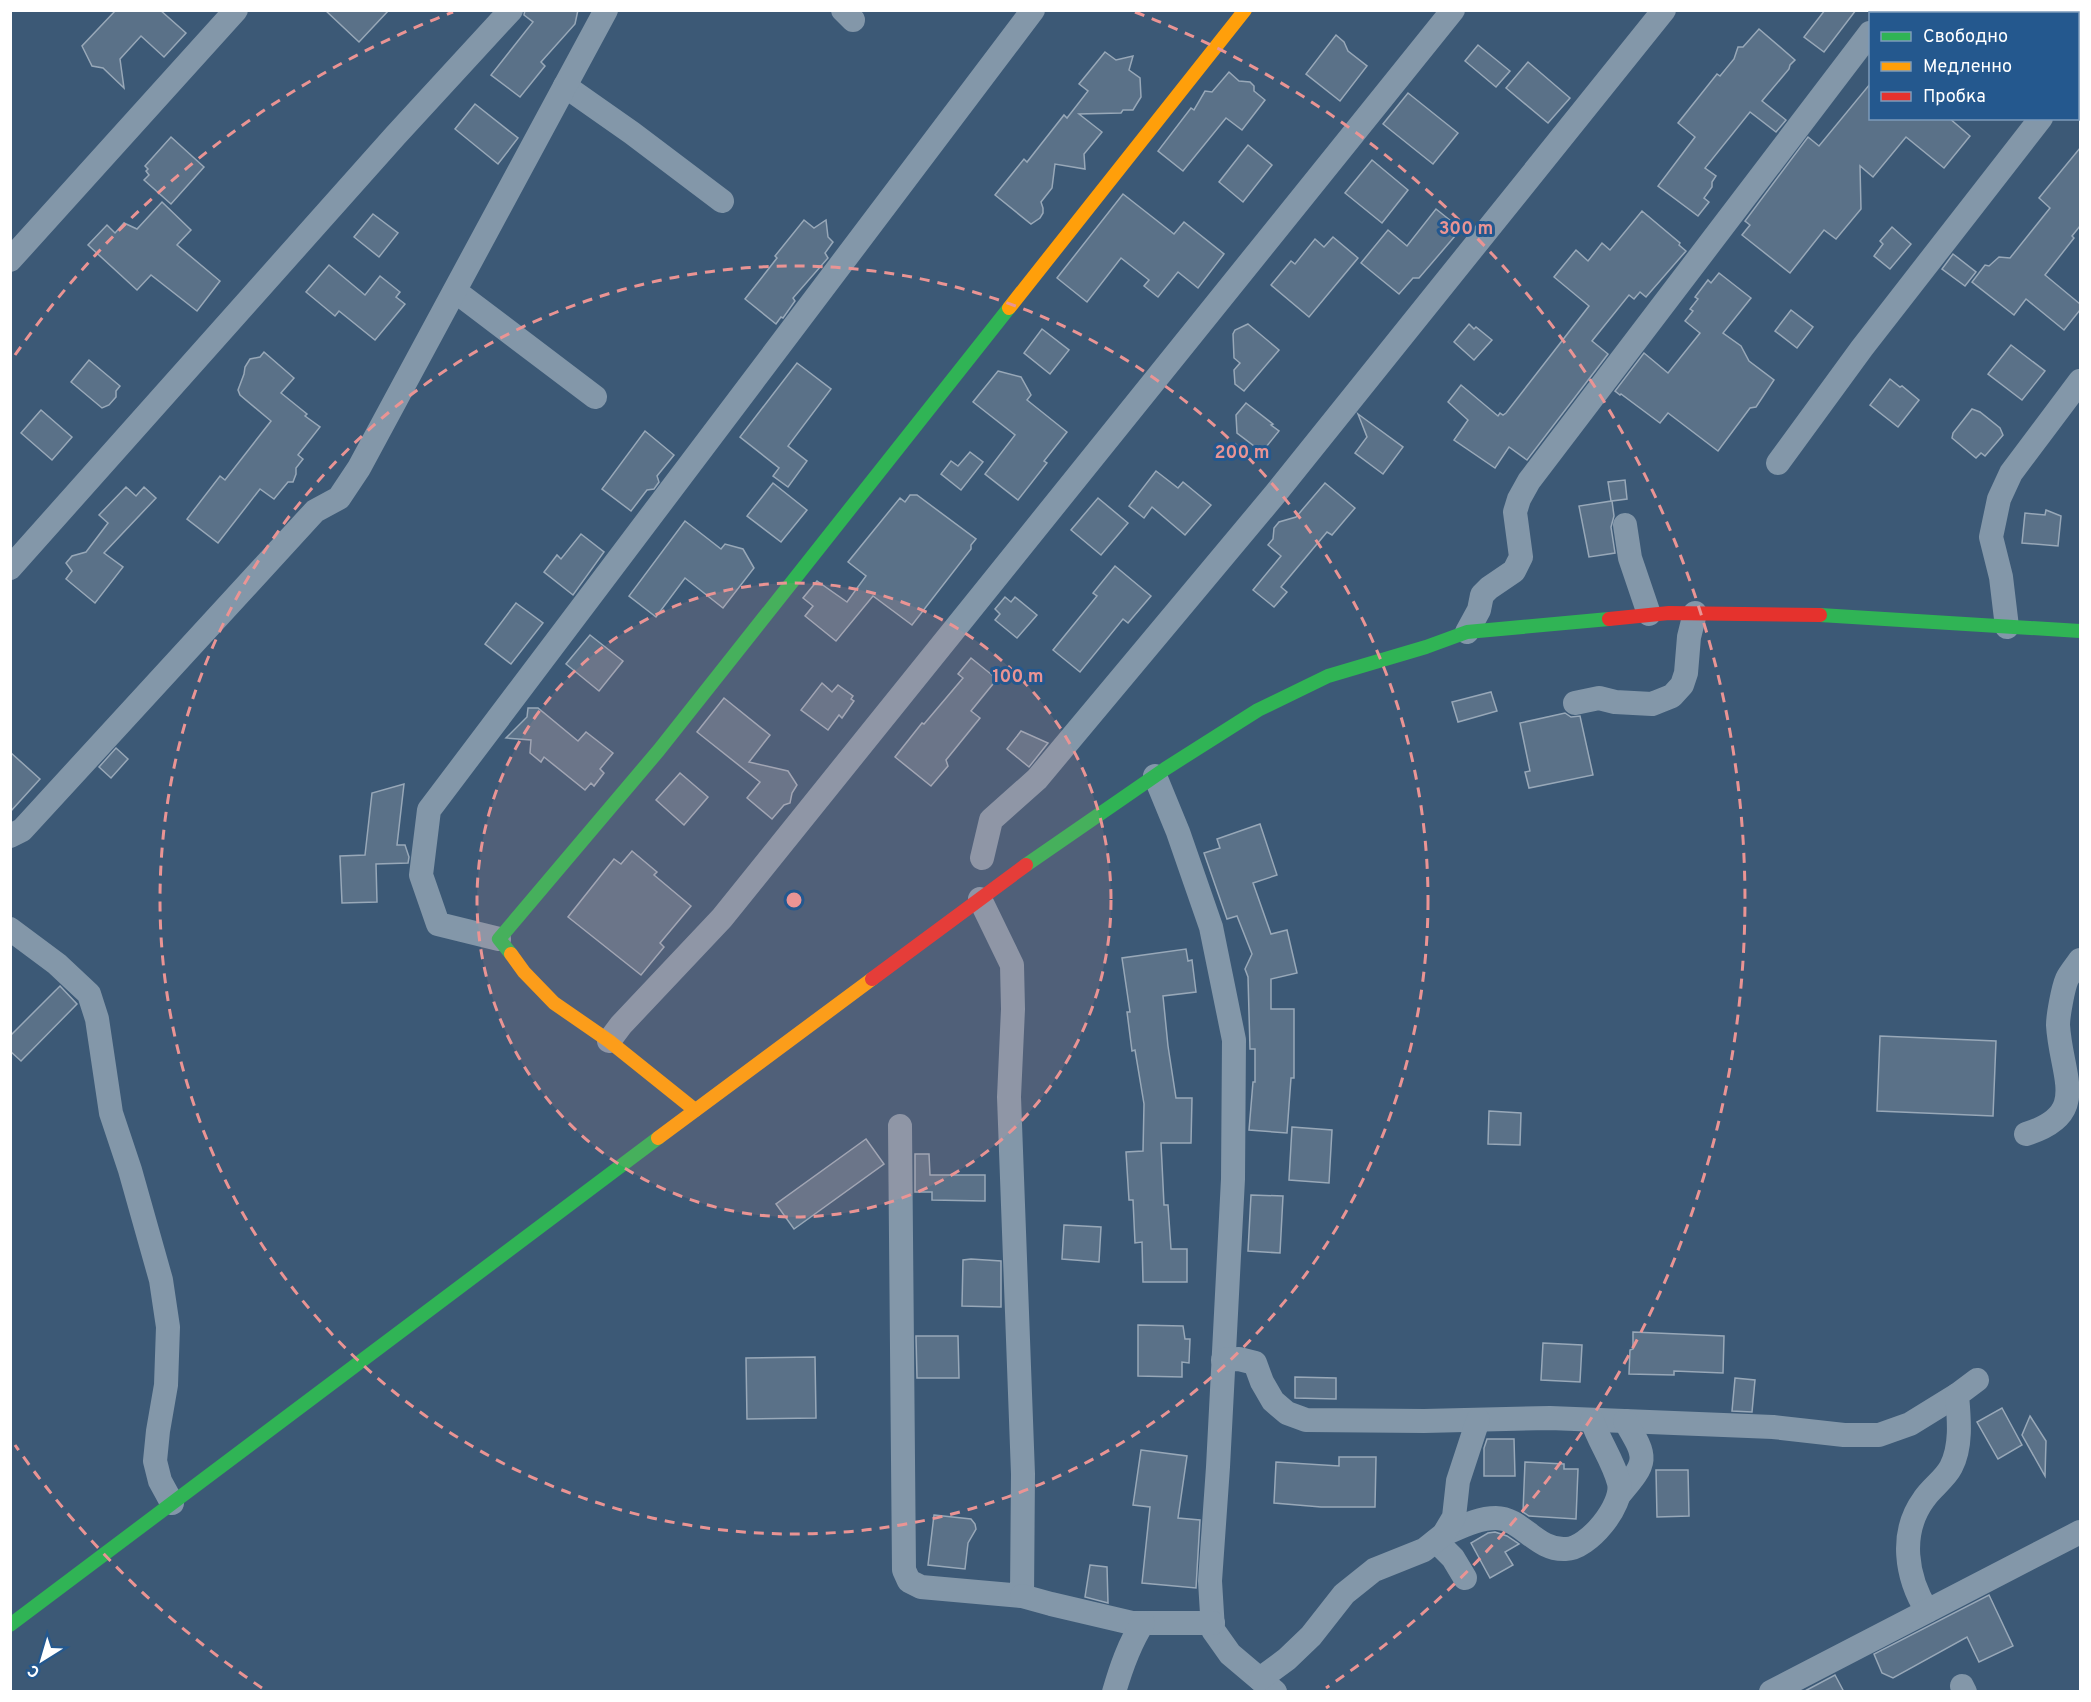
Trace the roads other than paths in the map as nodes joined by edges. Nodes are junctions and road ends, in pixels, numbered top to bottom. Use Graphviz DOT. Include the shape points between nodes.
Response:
graph roads {
  1 [pos="236,10"];
  2 [pos="511,10"];
  3 [pos="606,10"];
  4 [pos="1033,10"];
  5 [pos="1245,10"];
  6 [pos="1453,10"];
  7 [pos="1664,10"];
  8 [pos="1869,34"];
  9 [pos="565,86"];
  10 [pos="2039,120"];
  11 [pos="722,201"];
  12 [pos="10,260"];
  13 [pos="455,291"];
  14 [pos="2080,381"];
  15 [pos="595,397"];
  16 [pos="1778,463"];
  17 [pos="1625,525"];
  18 [pos="10,568"];
  19 [pos="1695,613"];
  20 [pos="1649,614"];
  21 [pos="2007,627"];
  22 [pos="1467,632"];
  23 [pos="2080,632"];
  24 [pos="1575,703"];
  25 [pos="1155,776"];
  26 [pos="10,836"];
  27 [pos="982,858"];
  28 [pos="980,899"];
  29 [pos="10,929"];
  30 [pos="499,939"];
  31 [pos="2080,960"];
  32 [pos="609,1041"];
  33 [pos="695,1110"];
  34 [pos="900,1126"];
  35 [pos="2026,1134"];
  36 [pos="1223,1360"];
  37 [pos="1977,1380"];
  38 [pos="1957,1395"];
  39 [pos="1478,1420"];
  40 [pos="1592,1420"];
  41 [pos="1624,1421"];
  42 [pos="1619,1495"];
  43 [pos="172,1503"];
  44 [pos="2080,1532"];
  45 [pos="1440,1537"];
  46 [pos="1465,1578"];
  47 [pos="1022,1596"];
  48 [pos="1927,1611"];
  49 [pos="1143,1623"];
  50 [pos="1213,1623"];
  51 [pos="10,1625"];
  52 [pos="1268,1685"];
  53 [pos="1114,1692"];
  54 [pos="1771,1692"];
  1 -- 12 [label="street"];
  2 -- 18 [label="street"];
  3 -- 9 [label="street"];
  4 -- 30 [label="street" via="429,810 421,875 438,924"];
  5 -- 30 [label="main road" via="659,750"];
  6 -- 32 [label="street" via="722,918"];
  7 -- 27 [label="street" via="1276,493 1036,779 991,820"];
  8 -- 22 [label="street" via="1529,481 1515,512 1521,557 1514,571 1482,595"];
  9 -- 11 [label="street"];
  9 -- 13 [label="street"];
  10 -- 16 [label="street"];
  13 -- 15 [label="street"];
  13 -- 26 [label="street" via="339,498 315,511 22,830"];
  14 -- 21 [label="street" via="2011,473 1999,499 1991,537"];
  17 -- 20 [label="street" via="1630,558"];
  19 -- 20 [label="main road"];
  19 -- 21 [label="main road" via="1796,614"];
  19 -- 24 [label="street" via="1686,673 1672,696 1652,704 1599,699"];
  20 -- 22 [label="main road"];
  21 -- 23 [label="main road"];
  22 -- 25 [label="main road" via="1328,676 1258,710"];
  25 -- 28 [label="main road"];
  25 -- 36 [label="street" via="1211,927 1234,1040 1233,1179"];
  28 -- 33 [label="main road"];
  28 -- 47 [label="street" via="1012,965 1009,1097 1023,1474"];
  29 -- 43 [label="street" via="89,994 94,1011 111,1113 161,1280 168,1327 166,1385 155,1461"];
  30 -- 32 [label="main road" via="554,1003"];
  31 -- 35 [label="street" via="2067,979 2058,1023 2072,1095 2065,1115"];
  32 -- 33 [label="main road"];
  33 -- 43 [label="main road"];
  34 -- 47 [label="street" via="904,1570 909,1581 921,1587"];
  36 -- 39 [label="street" via="1255,1363 1273,1401 1287,1413 1305,1419"];
  36 -- 50 [label="street" via="1210,1581"];
  37 -- 38 [label="street"];
  38 -- 41 [label="street" via="1910,1424 1879,1435"];
  38 -- 48 [label="street" via="1957,1450 1950,1469 1917,1508 1907,1545 1908,1563"];
  39 -- 40 [label="street"];
  39 -- 45 [label="street" via="1458,1481 1454,1516"];
  40 -- 41 [label="street"];
  40 -- 42 [label="street" via="1612,1462"];
  41 -- 42 [label="street" via="1638,1442 1643,1459"];
  42 -- 45 [label="street" via="1605,1522 1586,1541 1567,1550 1544,1545 1514,1522 1498,1518 1476,1521"];
  43 -- 51 [label="main road"];
  44 -- 48 [label="street"];
  45 -- 46 [label="street"];
  45 -- 52 [label="street" via="1424,1550 1374,1570 1344,1594"];
  47 -- 49 [label="street"];
  48 -- 54 [label="street"];
  49 -- 50 [label="street"];
  49 -- 53 [label="street"];
  50 -- 52 [label="street" via="1213,1630 1230,1654"];
}
